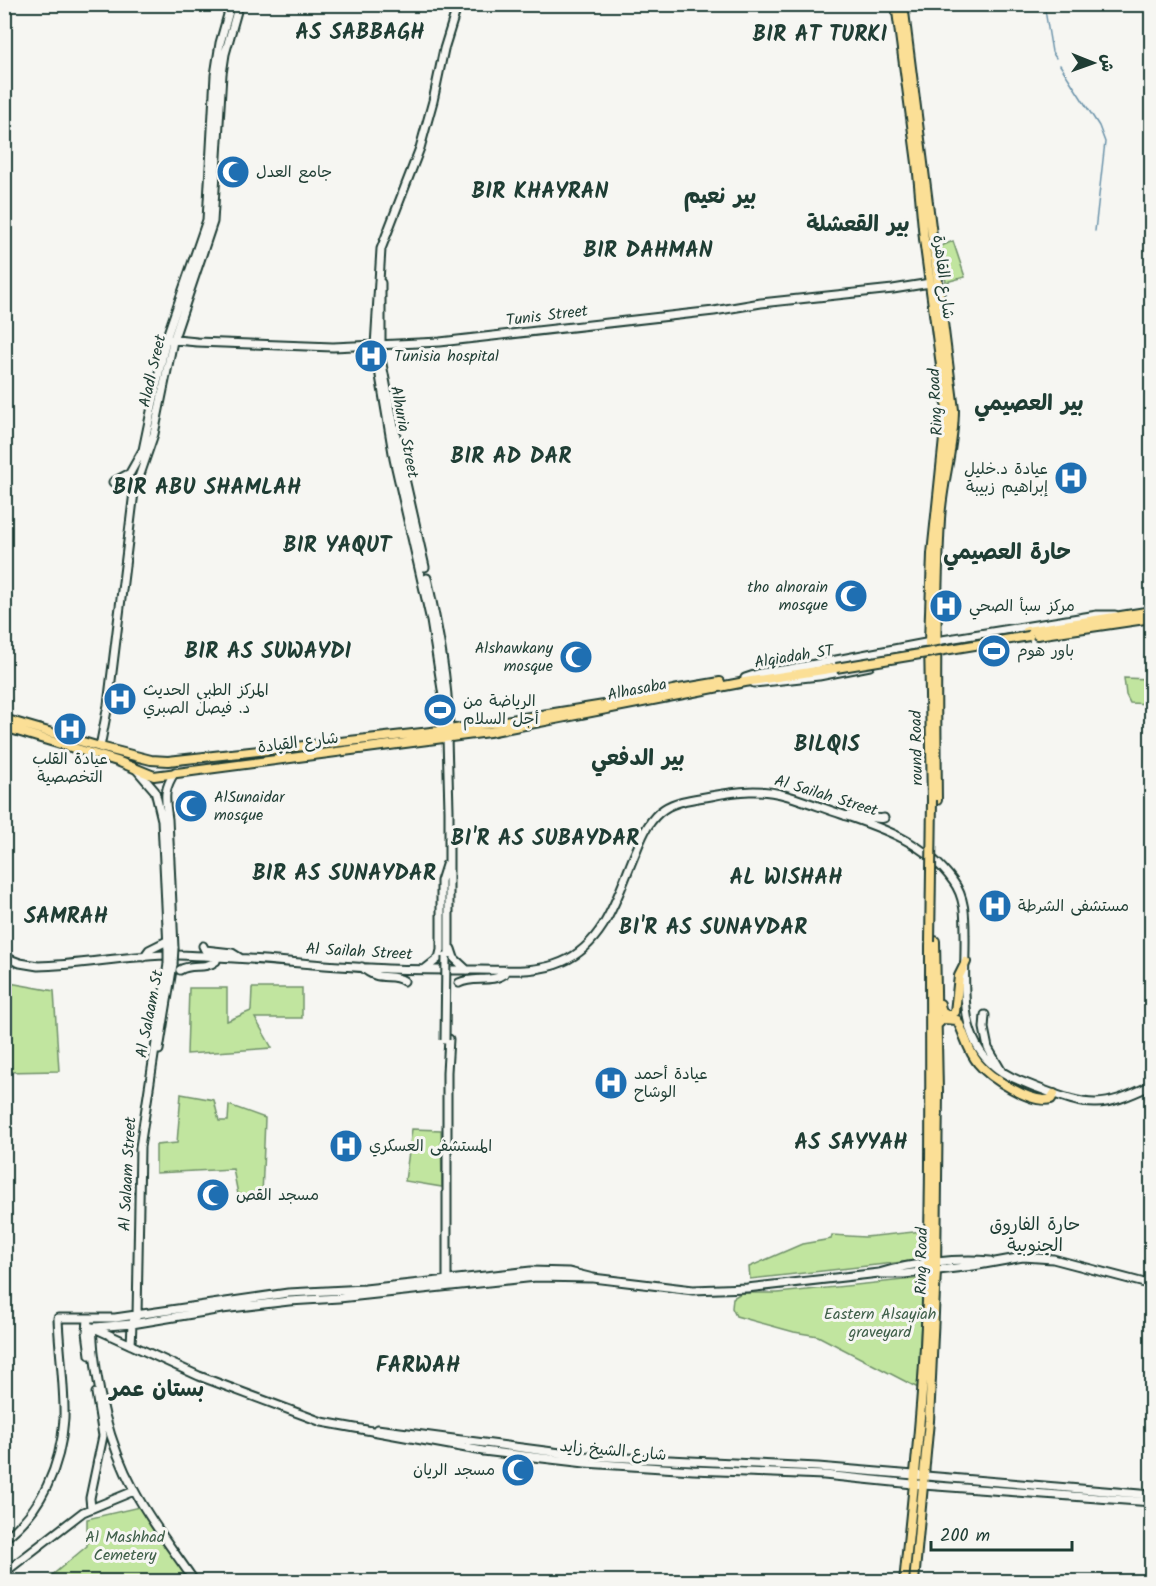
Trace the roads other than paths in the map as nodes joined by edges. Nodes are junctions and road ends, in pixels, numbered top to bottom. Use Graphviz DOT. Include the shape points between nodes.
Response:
graph roads {
  1 [pos="231,4"];
  2 [pos="239,4"];
  3 [pos="458,4"];
  4 [pos="896,4"];
  5 [pos="903,4"];
  6 [pos="930,283"];
  7 [pos="170,340"];
  8 [pos="378,346"];
  9 [pos="112,482"];
  10 [pos="932,554"];
  11 [pos="1152,610"];
  12 [pos="1119,618"];
  13 [pos="1152,618"];
  14 [pos="983,633"];
  15 [pos="933,642"];
  16 [pos="985,645"];
  17 [pos="879,653"];
  18 [pos="933,654"];
  19 [pos="881,663"];
  20 [pos="745,680"];
  21 [pos="4,719"];
  22 [pos="4,727"];
  23 [pos="445,733"];
  24 [pos="100,747"];
  25 [pos="155,760"];
  26 [pos="134,768"];
  27 [pos="147,772"];
  28 [pos="175,772"];
  29 [pos="156,776"];
  30 [pos="166,785"];
  31 [pos="155,791"];
  32 [pos="846,816"];
  33 [pos="884,818"];
  34 [pos="447,865"];
  35 [pos="932,942"];
  36 [pos="170,945"];
  37 [pos="203,946"];
  38 [pos="4,957"];
  39 [pos="144,957"];
  40 [pos="217,958"];
  41 [pos="240,958"];
  42 [pos="966,962"];
  43 [pos="362,967"];
  44 [pos="424,969"];
  45 [pos="506,969"];
  46 [pos="180,970"];
  47 [pos="467,970"];
  48 [pos="404,981"];
  49 [pos="459,983"];
  50 [pos="936,999"];
  51 [pos="985,1015"];
  52 [pos="937,1025"];
  53 [pos="153,1069"];
  54 [pos="934,1070"];
  55 [pos="1002,1072"];
  56 [pos="1152,1085"];
  57 [pos="1054,1094"];
  58 [pos="932,1267"];
  59 [pos="593,1278"];
  60 [pos="447,1280"];
  61 [pos="1152,1285"];
  62 [pos="137,1316"];
  63 [pos="88,1319"];
  64 [pos="132,1324"];
  65 [pos="92,1327"];
  66 [pos="131,1345"];
  67 [pos="360,1429"];
  68 [pos="915,1474"];
  69 [pos="924,1476"];
  70 [pos="914,1484"];
  71 [pos="923,1485"];
  72 [pos="134,1491"];
  73 [pos="1152,1496"];
  74 [pos="1152,1502"];
  75 [pos="91,1508"];
  76 [pos="4,1539"];
  77 [pos="4,1573"];
  78 [pos="195,1581"];
  79 [pos="904,1581"];
  80 [pos="914,1581"];
  1 -- 7 [label="street, Aladl Sreet" via="215,75 207,220"];
  2 -- 7 [label="street, Aladl Sreet" via="222,74 213,222"];
  3 -- 8 [label="street" via="420,148 381,249"];
  4 -- 6 [label="main road, شارع القاهرة"];
  5 -- 15 [label="main road, Ring Road" via="954,410 954,435 940,516"];
  6 -- 8 [label="street, Tunis Street" via="714,311"];
  6 -- 10 [label="main road, شارع القاهرة" via="947,410"];
  7 -- 8 [label="street, Tunis Street" via="333,348"];
  7 -- 9 [label="street, Aladl Sreet" via="141,455 130,473"];
  7 -- 24 [label="street, Aladl Sreet" via="154,434 134,492"];
  8 -- 23 [label="street" via="436,621 447,697"];
  10 -- 15 [label="main road, round Road"];
  11 -- 12 [label="main road, Alqiadah ST"];
  12 -- 13 [label="main road, Alqiadah ST"];
  12 -- 14 [label="street" via="1097,615"];
  12 -- 16 [label="street" via="1104,626"];
  12 -- 20 [label="main road, Alqiadah ST, bridge"];
  14 -- 15 [label="street"];
  14 -- 16 [label="street"];
  15 -- 17 [label="street"];
  15 -- 18 [label="main road, round Road"];
  16 -- 18 [label="street"];
  17 -- 19 [label="street" via="885,657"];
  17 -- 20 [label="street" via="760,673"];
  18 -- 19 [label="street"];
  18 -- 35 [label="main road, round Road, bridge"];
  19 -- 20 [label="street" via="819,676 762,683"];
  20 -- 23 [label="main road, Alhasaba" via="489,732"];
  21 -- 24 [label="main road"];
  22 -- 26 [label="main road"];
  23 -- 25 [label="main road, شارع القيادة"];
  23 -- 28 [label="main road, شارع القيادة"];
  23 -- 34 [label="street"];
  24 -- 25 [label="main road"];
  25 -- 27 [label="main road" via="146,765"];
  25 -- 29 [label="main road" via="162,769"];
  26 -- 27 [label="main road"];
  26 -- 31 [label="street"];
  27 -- 29 [label="main road"];
  28 -- 29 [label="main road, شارع القيادة"];
  28 -- 30 [label="street"];
  30 -- 31 [label="street" via="159,782"];
  30 -- 36 [label="street"];
  31 -- 36 [label="street" via="162,820"];
  32 -- 33 [label="street" via="859,813"];
  32 -- 42 [label="street, Al Sailah Street" via="905,839 950,878 964,911"];
  32 -- 45 [label="street, Al Sailah Street" via="787,795 760,791 728,793 670,806 645,830 606,921 590,945 552,966"];
  34 -- 44 [label="street" via="441,881 440,955"];
  34 -- 47 [label="street" via="451,882 451,951"];
  34 -- 60 [label="street, bridge"];
  35 -- 50 [label="main road, Ring Road"];
  35 -- 54 [label="main road, Ring Road"];
  36 -- 39 [label="street" via="149,950"];
  36 -- 53 [label="street, Al Salaam St, bridge" via="171,964"];
  37 -- 41 [label="street" via="205,950 232,953"];
  38 -- 39 [label="street, Al Sailah Street" via="38,966"];
  39 -- 40 [label="street, Al Sailah Street"];
  40 -- 41 [label="street, Al Sailah Street"];
  40 -- 46 [label="street" via="209,966"];
  41 -- 43 [label="street, Al Sailah Street"];
  42 -- 50 [label="main road" via="955,1012 943,1013"];
  42 -- 55 [label="street, Al Sailah Street" via="966,1012 971,1033 985,1057"];
  43 -- 44 [label="street, Al Sailah Street"];
  43 -- 48 [label="street" via="374,976"];
  44 -- 47 [label="street, Al Sailah Street"];
  45 -- 47 [label="street, Al Sailah Street"];
  45 -- 49 [label="street" via="497,978 473,978"];
  50 -- 52 [label="main road, Ring Road"];
  51 -- 55 [label="street" via="988,1048"];
  52 -- 54 [label="main road, Ring Road"];
  52 -- 57 [label="main road" via="943,1019 957,1020 978,1064 1005,1084 1045,1100"];
  53 -- 62 [label="street, Al Salaam Street" via="140,1148"];
  54 -- 58 [label="main road, Ring Road"];
  55 -- 57 [label="street, Al Sailah Street"];
  56 -- 57 [label="street, Al Sailah Street" via="1101,1104"];
  58 -- 59 [label="street" via="898,1275 879,1273 702,1290"];
  58 -- 61 [label="street" via="1047,1257"];
  58 -- 68 [label="main road, Ring Road"];
  58 -- 69 [label="main road, Ring Road"];
  59 -- 60 [label="street" via="569,1272 531,1271"];
  59 -- 64 [label="street" via="536,1277 288,1301"];
  60 -- 62 [label="street" via="288,1293"];
  62 -- 63 [label="street"];
  62 -- 64 [label="street"];
  63 -- 75 [label="street" via="103,1437"];
  63 -- 76 [label="street" via="58,1318 64,1417 58,1451 37,1507"];
  64 -- 65 [label="street"];
  64 -- 66 [label="street"];
  65 -- 66 [label="street, شارع الشيخ زايد"];
  65 -- 72 [label="street" via="110,1434"];
  66 -- 67 [label="street, شارع الشيخ زايد" via="208,1380 322,1422"];
  67 -- 68 [label="street" via="388,1429 584,1456"];
  67 -- 70 [label="street, شارع الشيخ زايد" via="483,1451 585,1463 824,1475"];
  68 -- 69 [label="street"];
  68 -- 70 [label="main road, Ring Road"];
  69 -- 71 [label="main road, Ring Road"];
  69 -- 73 [label="street"];
  70 -- 71 [label="street, شارع الشيخ زايد"];
  70 -- 79 [label="main road, Ring Road"];
  71 -- 74 [label="street, شارع الشيخ زايد"];
  71 -- 80 [label="main road, Ring Road"];
  72 -- 75 [label="street"];
  72 -- 78 [label="street"];
  75 -- 77 [label="street"];
}
